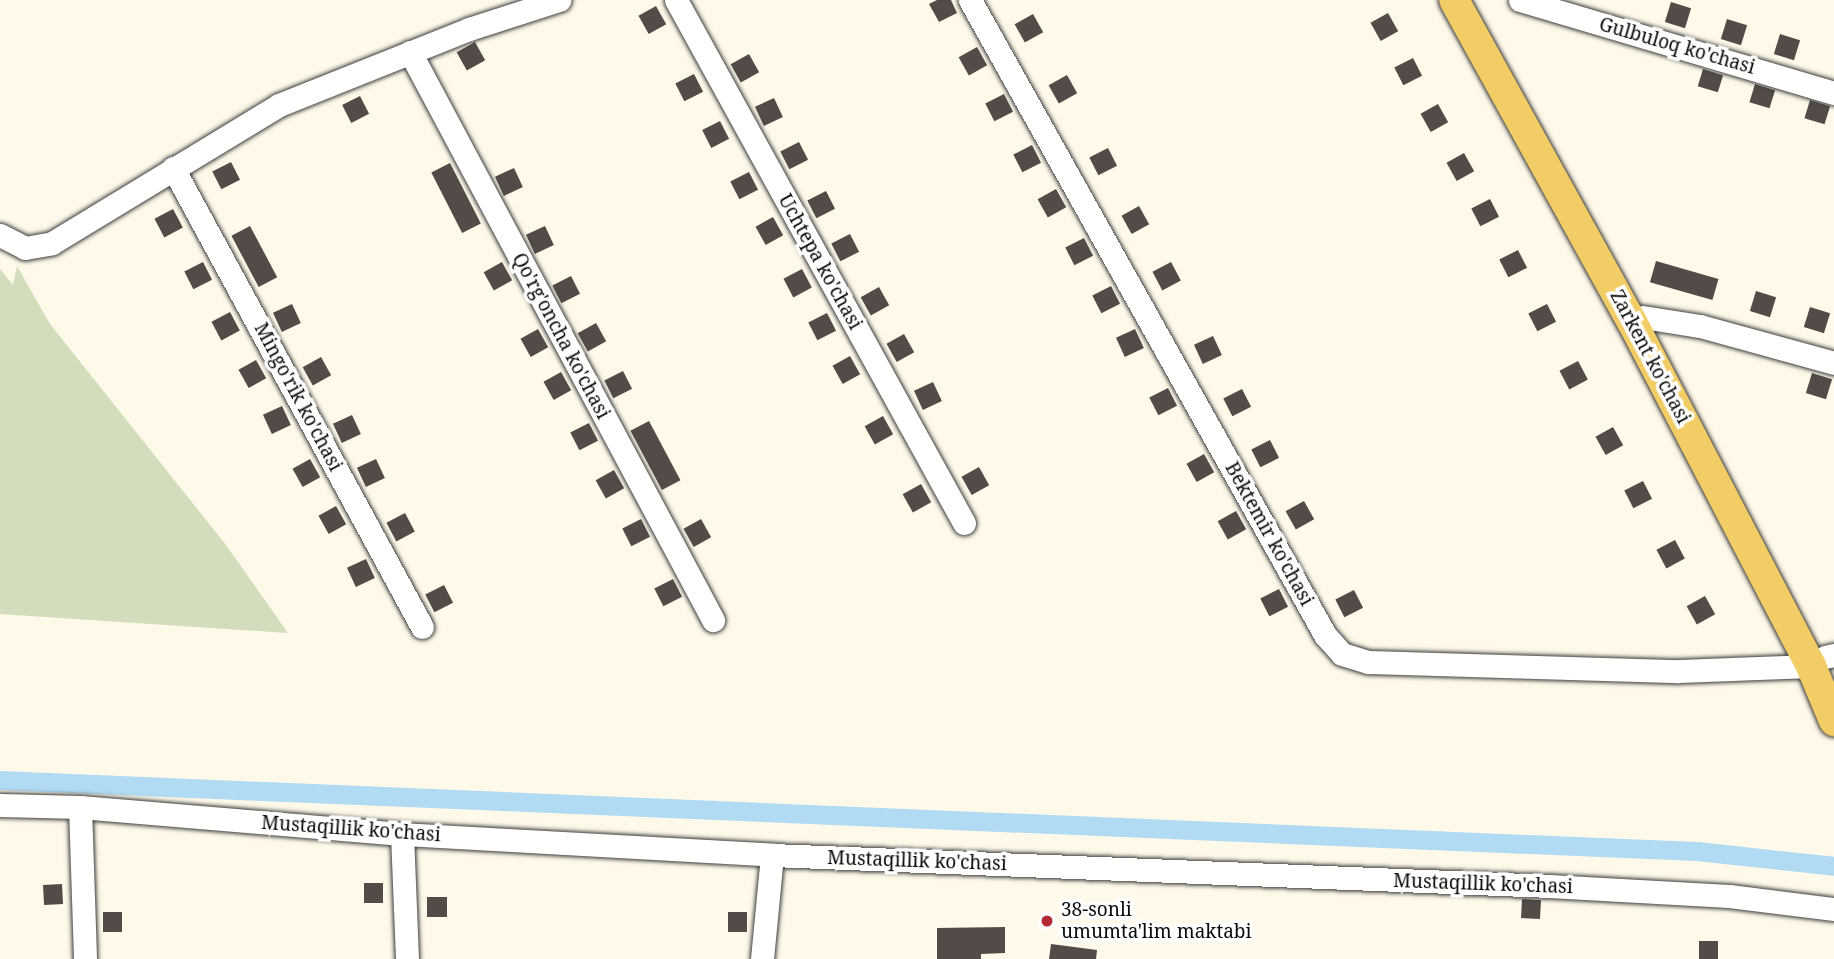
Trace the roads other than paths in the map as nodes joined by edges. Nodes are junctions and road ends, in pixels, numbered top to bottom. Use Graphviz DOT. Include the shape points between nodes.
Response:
graph roads {
  1 [pos="558,0"];
  2 [pos="676,0"];
  3 [pos="970,0"];
  4 [pos="1467,0"];
  5 [pos="1520,0"];
  6 [pos="410,52"];
  7 [pos="1834,93"];
  8 [pos="173,168"];
  9 [pos="0,235"];
  10 [pos="1643,317"];
  11 [pos="1834,363"];
  12 [pos="964,523"];
  13 [pos="713,620"];
  14 [pos="422,626"];
  15 [pos="1826,664"];
  16 [pos="1834,721"];
  17 [pos="0,805"];
  18 [pos="80,807"];
  19 [pos="402,834"];
  20 [pos="772,855"];
  21 [pos="1834,909"];
  22 [pos="85,959"];
  23 [pos="407,959"];
  24 [pos="762,959"];
  1 -- 6 [label="street"];
  2 -- 12 [label="street, Uchtepa ko'chasi"];
  3 -- 15 [label="street, Bektemir ko'chasi" via="1325,635 1342,654 1369,662 1679,671"];
  4 -- 10 [label="main road, Zarkent ko'chasi"];
  4 -- 15 [label="main road, Zarkent ko'chasi" via="1632,322"];
  5 -- 7 [label="street, Gulbuloq ko'chasi"];
  6 -- 8 [label="street" via="279,105"];
  6 -- 13 [label="street, Qo'rg'oncha ko'chasi"];
  8 -- 9 [label="street" via="52,243 25,248"];
  8 -- 14 [label="street, Mingo'rik ko'chasi"];
  10 -- 11 [label="street" via="1700,326"];
  10 -- 15 [label="main road, Zarkent ko'chasi"];
  15 -- 16 [label="main road, Zarkent ko'chasi"];
  17 -- 18 [label="street, Mustaqillik ko'chasi"];
  18 -- 19 [label="street, Mustaqillik ko'chasi"];
  18 -- 22 [label="street"];
  19 -- 20 [label="street, Mustaqillik ko'chasi"];
  19 -- 23 [label="street"];
  20 -- 21 [label="street, Mustaqillik ko'chasi" via="1549,886 1729,896"];
  20 -- 24 [label="street"];
}
